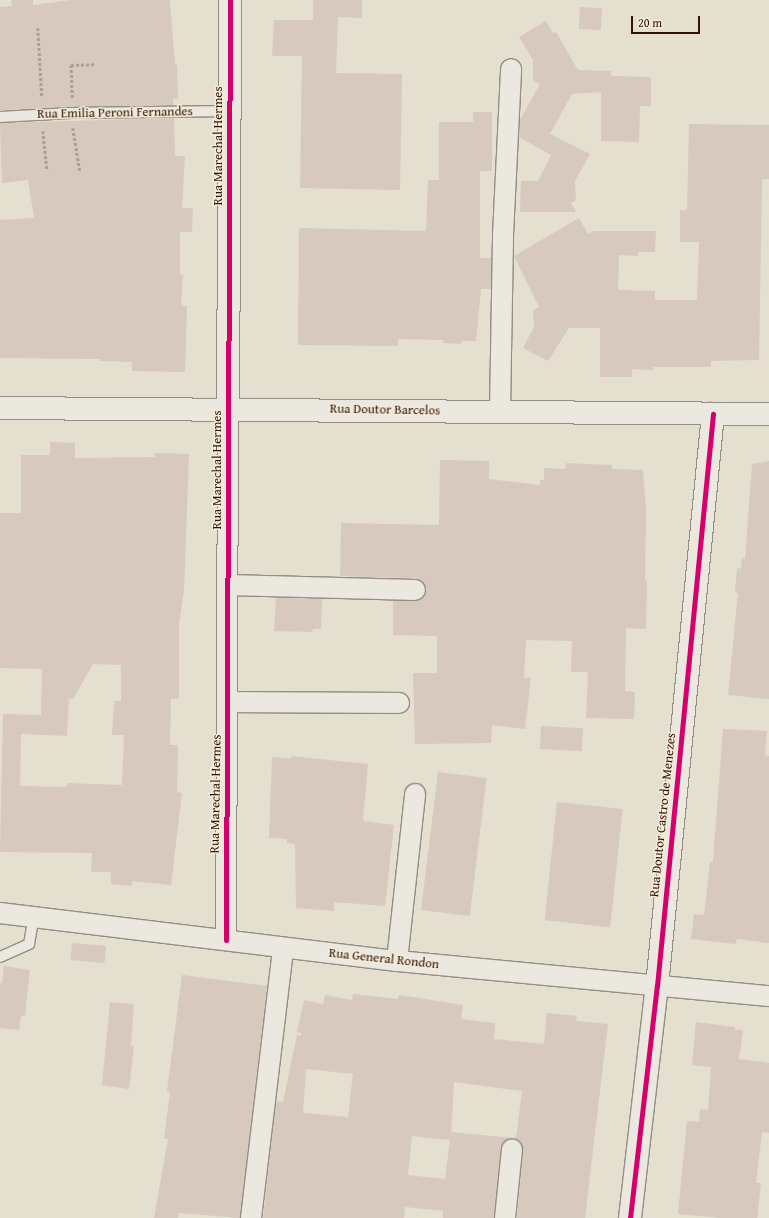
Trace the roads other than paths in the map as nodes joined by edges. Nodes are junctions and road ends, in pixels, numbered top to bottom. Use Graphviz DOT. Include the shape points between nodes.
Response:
graph roads {
  1 [pos="230,0"];
  2 [pos="511,69"];
  3 [pos="229,111"];
  4 [pos="0,117"];
  5 [pos="0,408"];
  6 [pos="228,409"];
  7 [pos="500,411"];
  8 [pos="712,414"];
  9 [pos="769,414"];
  10 [pos="229,585"];
  11 [pos="415,590"];
  12 [pos="228,702"];
  13 [pos="399,703"];
  14 [pos="415,794"];
  15 [pos="0,913"];
  16 [pos="34,917"];
  17 [pos="226,940"];
  18 [pos="284,948"];
  19 [pos="0,956"];
  20 [pos="397,961"];
  21 [pos="657,986"];
  22 [pos="769,996"];
  23 [pos="512,1149"];
  24 [pos="251,1218"];
  25 [pos="506,1218"];
  26 [pos="630,1218"];
  1 -- 3 [label="street, Rua Marechal Hermes"];
  2 -- 7 [label="street" via="503,235"];
  3 -- 4 [label="lane, Rua Emilia Peroni Fernandes" via="71,112"];
  3 -- 6 [label="street, Rua Marechal Hermes"];
  5 -- 6 [label="street, Rua Doutor Barcelos"];
  6 -- 7 [label="street, Rua Doutor Barcelos"];
  6 -- 10 [label="street, Rua Marechal Hermes"];
  7 -- 8 [label="street, Rua Doutor Barcelos"];
  8 -- 9 [label="street, Rua Doutor Barcelos"];
  8 -- 21 [label="street, Rua Doutor Castro de Menezes"];
  10 -- 11 [label="street"];
  10 -- 12 [label="street, Rua Marechal Hermes"];
  12 -- 13 [label="street"];
  12 -- 17 [label="street, Rua Marechal Hermes"];
  14 -- 20 [label="street"];
  15 -- 16 [label="street, Rua General Rondon"];
  16 -- 17 [label="street, Rua General Rondon"];
  16 -- 19 [label="lane" via="29,944"];
  17 -- 18 [label="street, Rua General Rondon"];
  18 -- 20 [label="street, Rua General Rondon"];
  18 -- 24 [label="street"];
  20 -- 21 [label="street, Rua General Rondon"];
  21 -- 22 [label="street, Rua General Rondon"];
  21 -- 26 [label="street, Rua Doutor Castro de Menezes"];
  23 -- 25 [label="street"];
}
